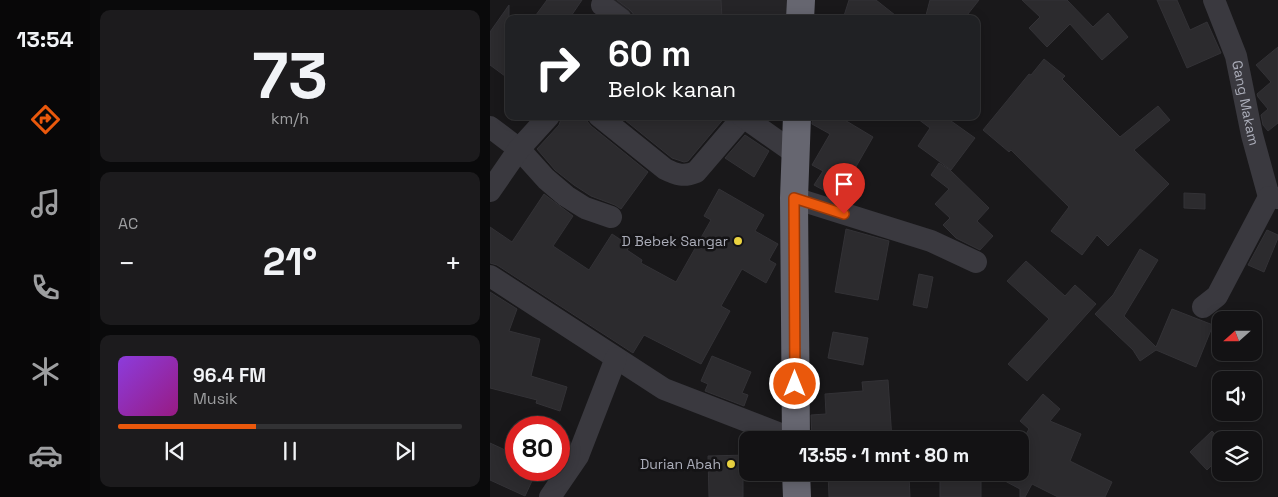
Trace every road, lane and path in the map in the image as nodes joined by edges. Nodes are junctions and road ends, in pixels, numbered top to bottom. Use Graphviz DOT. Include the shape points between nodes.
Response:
graph roads {
  1 [pos="801,0"];
  2 [pos="1214,0"];
  3 [pos="602,5"];
  4 [pos="616,15"];
  5 [pos="800,15"];
  6 [pos="545,120"];
  7 [pos="604,120"];
  8 [pos="740,120"];
  9 [pos="747,120"];
  10 [pos="797,120"];
  11 [pos="490,126"];
  12 [pos="519,149"];
  13 [pos="796,154"];
  14 [pos="490,191"];
  15 [pos="794,198"];
  16 [pos="1274,198"];
  17 [pos="611,216"];
  18 [pos="976,262"];
  19 [pos="490,276"];
  20 [pos="1202,307"];
  21 [pos="616,358"];
  22 [pos="772,431"];
  23 [pos="796,431"];
  24 [pos="796,481"];
  25 [pos="550,497"];
  26 [pos="797,497"];
  1 -- 5 [label="highway"];
  2 -- 16 [label="street, Gang Makam" via="1236,56 1252,135"];
  3 -- 4 [label="street"];
  6 -- 12 [label="street"];
  7 -- 8 [label="street" via="666,169 686,176 696,172"];
  9 -- 13 [label="street"];
  10 -- 13 [label="highway"];
  11 -- 12 [label="street"];
  12 -- 14 [label="street"];
  12 -- 17 [label="street" via="566,196 585,208"];
  13 -- 15 [label="highway"];
  15 -- 18 [label="street" via="931,241"];
  15 -- 23 [label="highway"];
  16 -- 20 [label="street" via="1216,296"];
  19 -- 21 [label="street"];
  21 -- 22 [label="street" via="664,390"];
  21 -- 25 [label="street" via="578,456"];
  24 -- 26 [label="highway"];
}
